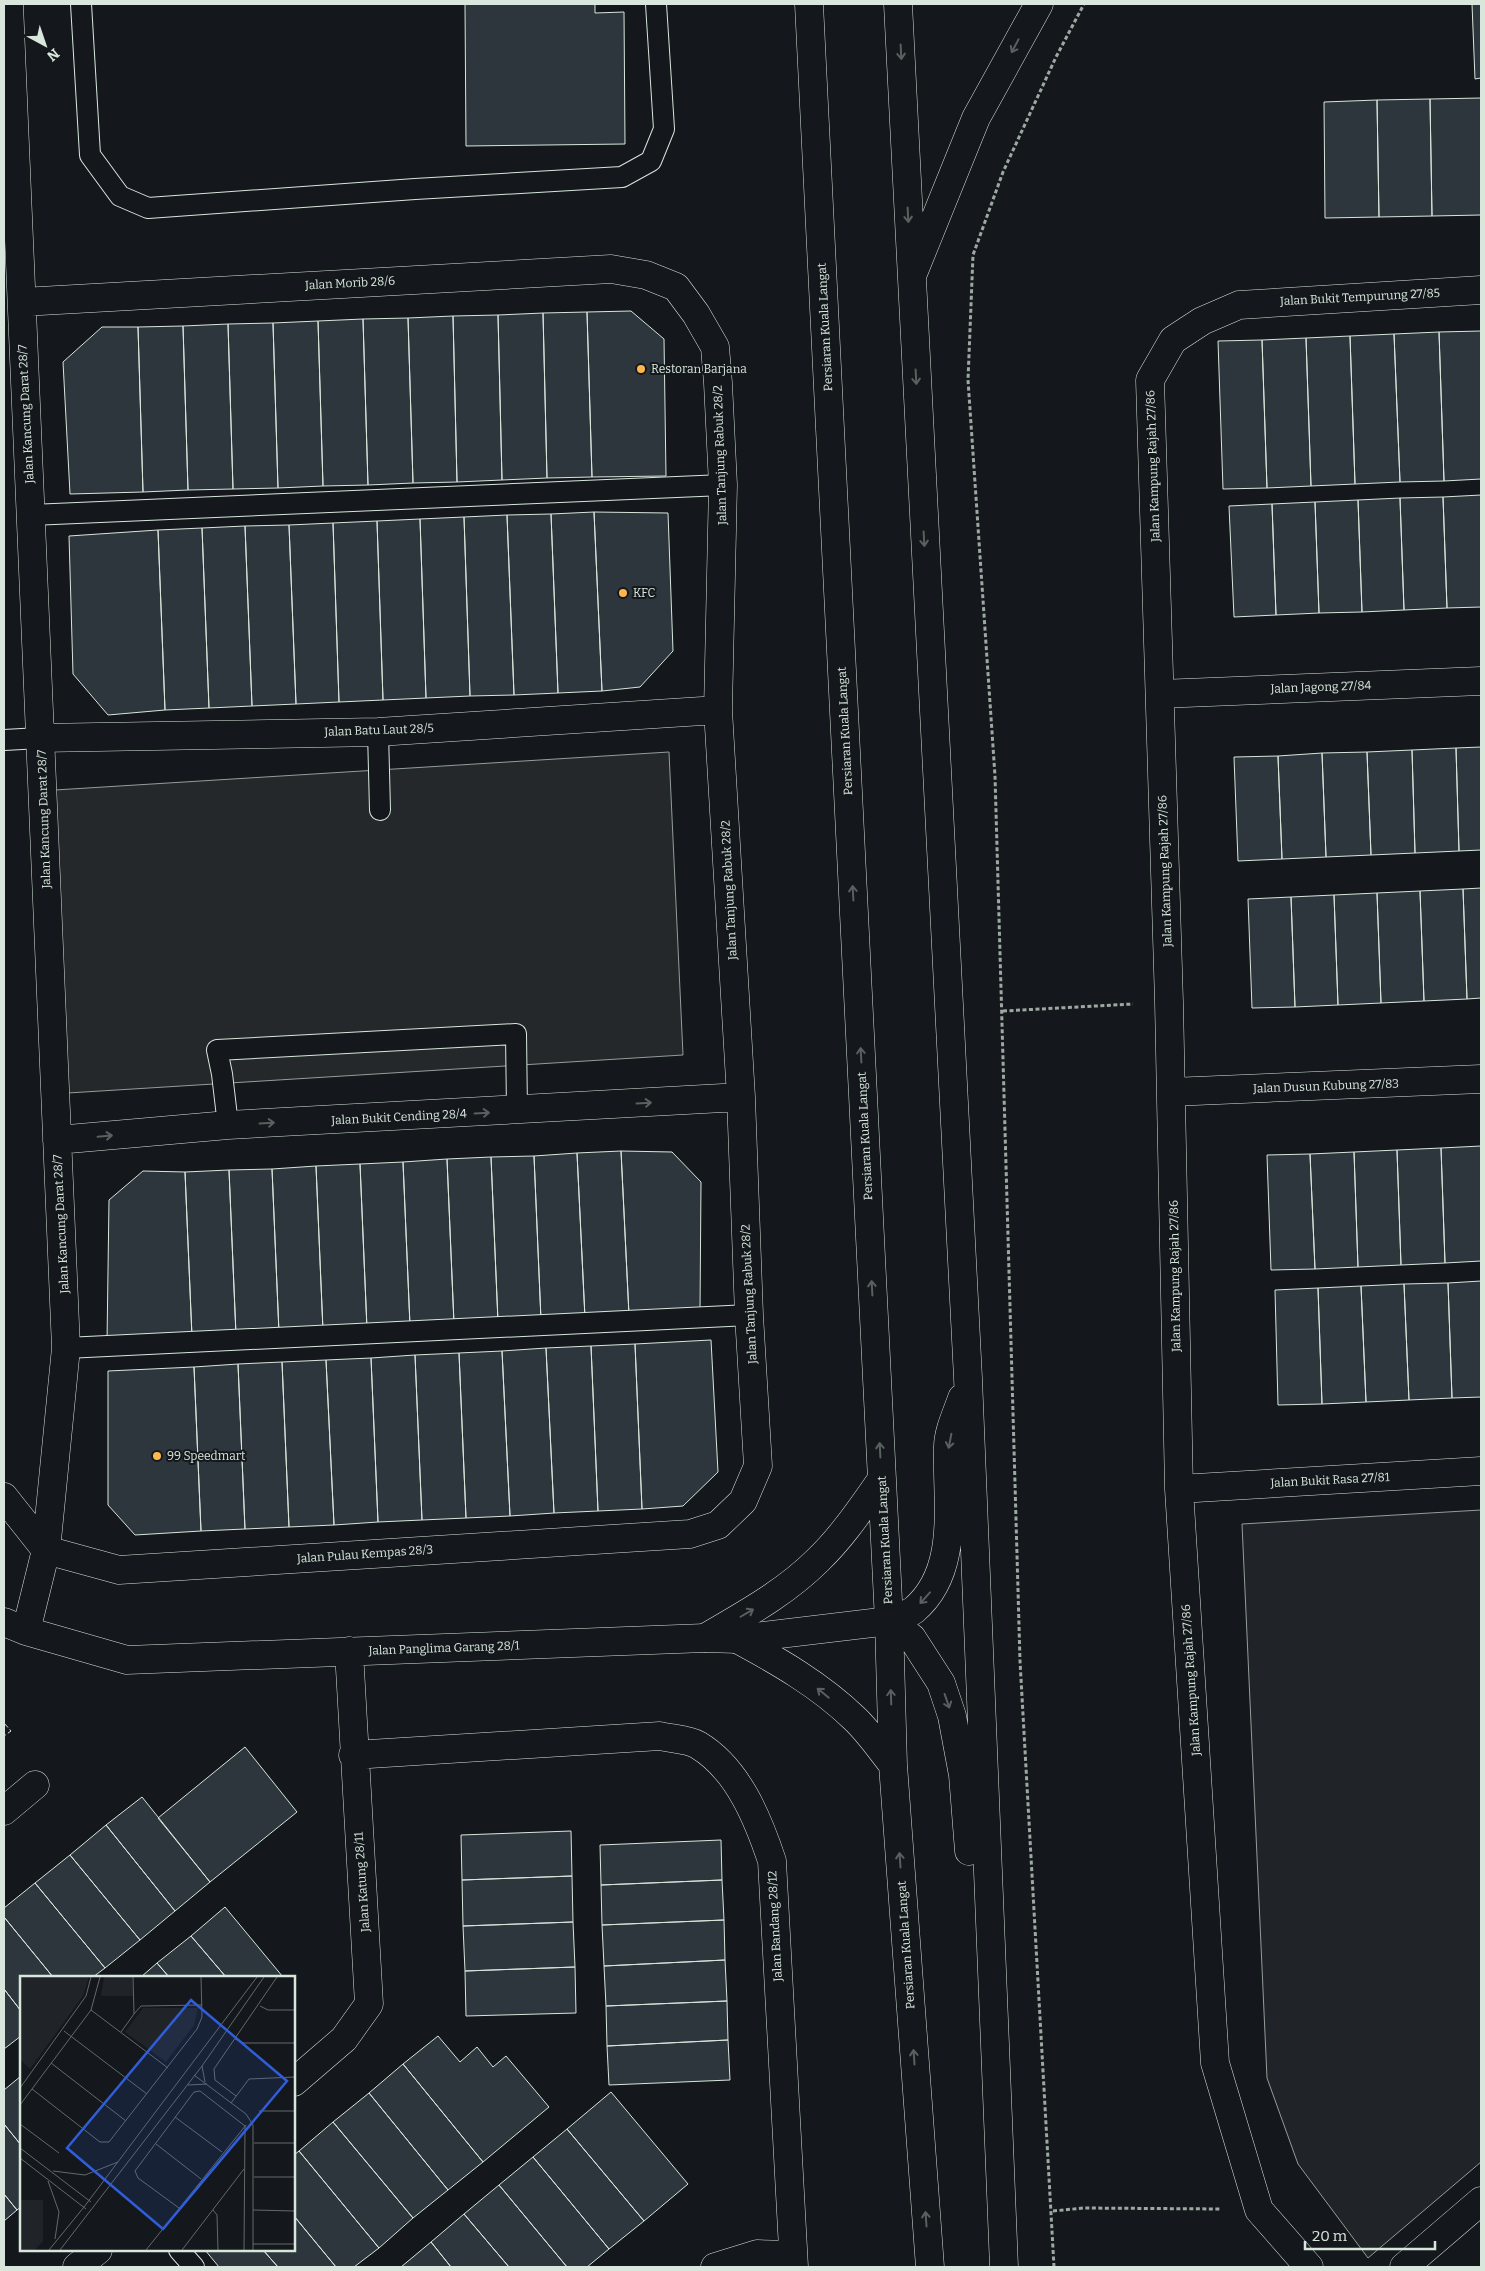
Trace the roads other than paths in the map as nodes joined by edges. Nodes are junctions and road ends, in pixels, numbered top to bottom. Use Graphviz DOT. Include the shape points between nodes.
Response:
graph roads {
  1 [pos="9,4"];
  2 [pos="81,4"];
  3 [pos="656,4"];
  4 [pos="809,4"];
  5 [pos="898,4"];
  6 [pos="1039,4"];
  7 [pos="11,224"];
  8 [pos="911,279"];
  9 [pos="676,287"];
  10 [pos="1481,290"];
  11 [pos="22,302"];
  12 [pos="1239,304"];
  13 [pos="723,485"];
  14 [pos="31,515"];
  15 [pos="1481,681"];
  16 [pos="1160,694"];
  17 [pos="718,710"];
  18 [pos="378,732"];
  19 [pos="40,738"];
  20 [pos="4,740"];
  21 [pos="380,810"];
  22 [pos="1481,1079"];
  23 [pos="1171,1092"];
  24 [pos="741,1097"];
  25 [pos="517,1111"];
  26 [pos="228,1126"];
  27 [pos="57,1140"];
  28 [pos="749,1315"];
  29 [pos="66,1348"];
  30 [pos="968,1378"];
  31 [pos="1481,1471"];
  32 [pos="882,1479"];
  33 [pos="1179,1489"];
  34 [pos="4,1497"];
  35 [pos="743,1501"];
  36 [pos="46,1550"];
  37 [pos="889,1621"];
  38 [pos="15,1626"];
  39 [pos="705,1638"];
  40 [pos="737,1639"];
  41 [pos="349,1651"];
  42 [pos="353,1755"];
  43 [pos="893,1765"];
  44 [pos="35,1785"];
  45 [pos="4,1811"];
  46 [pos="988,1904"];
  47 [pos="295,2081"];
  48 [pos="1481,2201"];
  49 [pos="97,2251"];
  50 [pos="180,2251"];
  51 [pos="794,2261"];
  52 [pos="77,2267"];
  53 [pos="194,2267"];
  54 [pos="715,2267"];
  55 [pos="930,2267"];
  56 [pos="1004,2267"];
  57 [pos="1309,2267"];
  58 [pos="1404,2267"];
  1 -- 7 [label="street, Jalan Kancung Darat 28/7"];
  2 -- 3 [label="lane" via="90,155 120,196 148,208 622,177 651,161 664,129"];
  32 -- 4 [label="street, Persiaran Kuala Langat, one-way"];
  5 -- 8 [label="street, one-way"];
  6 -- 8 [label="street, one-way" via="976,118"];
  7 -- 11 [label="street, Jalan Kancung Darat 28/7"];
  8 -- 30 [label="street, one-way"];
  9 -- 11 [label="street, Jalan Morib 28/6" via="646,275 611,269"];
  9 -- 13 [label="street, Jalan Tanjung Rabuk 28/2" via="715,347"];
  10 -- 12 [label="street, Jalan Bukit Tempurung 27/85"];
  11 -- 14 [label="street, Jalan Kancung Darat 28/7"];
  12 -- 16 [label="street, Jalan Kampung Rajah 27/86" via="1202,321 1173,340 1150,380"];
  13 -- 14 [label="lane"];
  13 -- 17 [label="street, Jalan Tanjung Rabuk 28/2"];
  14 -- 19 [label="street, Jalan Kancung Darat 28/7"];
  15 -- 16 [label="street, Jalan Jagong 27/84"];
  16 -- 23 [label="street, Jalan Kampung Rajah 27/86"];
  17 -- 18 [label="street, Jalan Batu Laut 28/5"];
  17 -- 24 [label="street, Jalan Tanjung Rabuk 28/2"];
  18 -- 19 [label="street, Jalan Batu Laut 28/5"];
  18 -- 21 [label="lane"];
  19 -- 20 [label="lane"];
  19 -- 27 [label="street, Jalan Kancung Darat 28/7"];
  22 -- 23 [label="street, Jalan Dusun Kubung 27/83"];
  23 -- 33 [label="street, Jalan Kampung Rajah 27/86"];
  25 -- 24 [label="street, Jalan Bukit Cending 28/4, one-way"];
  24 -- 28 [label="street, Jalan Tanjung Rabuk 28/2"];
  26 -- 25 [label="street, Jalan Bukit Cending 28/4, one-way"];
  25 -- 26 [label="lane" via="516,1034 217,1050"];
  27 -- 26 [label="street, Jalan Bukit Cending 28/4, one-way"];
  27 -- 29 [label="street, Jalan Kancung Darat 28/7"];
  28 -- 29 [label="lane"];
  28 -- 35 [label="street, Jalan Tanjung Rabuk 28/2" via="758,1466"];
  29 -- 36 [label="street, Jalan Kancung Darat 28/7"];
  30 -- 37 [label="street, Jalan Panglima Garang 28/1, one-way" via="948,1444 950,1504 941,1572 930,1593 912,1612"];
  30 -- 46 [label="street"];
  31 -- 33 [label="street, Jalan Bukit Rasa 27/81"];
  32 -- 37 [label="street, Persiaran Kuala Langat"];
  39 -- 32 [label="street, one-way" via="768,1601 818,1561 851,1523"];
  33 -- 57 [label="street, Jalan Kampung Rajah 27/86" via="1215,2063 1259,2210"];
  34 -- 36 [label="street"];
  35 -- 36 [label="street, Jalan Pulau Kempas 28/3" via="718,1525 690,1534 119,1570"];
  36 -- 38 [label="street, Jalan Kancung Darat 28/7"];
  37 -- 40 [label="street, Jalan Panglima Garang 28/1"];
  43 -- 37 [label="street, Persiaran Kuala Langat, one-way"];
  37 -- 46 [label="street, one-way" via="912,1638 941,1683 947,1699 963,1775 972,1871"];
  38 -- 41 [label="street, Jalan Panglima Garang 28/1" via="127,1660"];
  39 -- 40 [label="street, Jalan Panglima Garang 28/1"];
  39 -- 41 [label="street, Jalan Panglima Garang 28/1"];
  43 -- 40 [label="street, one-way" via="855,1718 816,1686"];
  41 -- 42 [label="street, Jalan Katung 28/11"];
  42 -- 47 [label="street, Jalan Katung 28/11" via="369,2004 344,2039"];
  42 -- 51 [label="street, Jalan Bandang 28/12" via="660,1736 697,1744 723,1765 760,1826 772,1862"];
  55 -- 43 [label="street, Persiaran Kuala Langat, one-way"];
  44 -- 45 [label="street"];
  46 -- 56 [label="street"];
  48 -- 58 [label="street"];
  49 -- 52 [label="street"];
  50 -- 53 [label="lane"];
  51 -- 54 [label="street" via="757,2254"];
}
